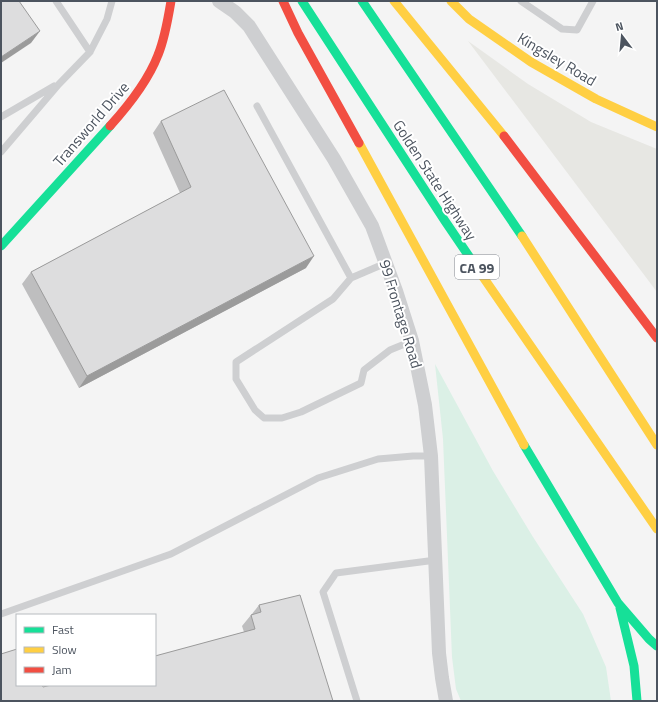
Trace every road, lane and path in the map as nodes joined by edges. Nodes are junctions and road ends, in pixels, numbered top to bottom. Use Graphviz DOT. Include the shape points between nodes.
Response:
graph roads {
  1 [pos="56,1"];
  2 [pos="112,1"];
  3 [pos="171,1"];
  4 [pos="219,1"];
  5 [pos="283,1"];
  6 [pos="302,1"];
  7 [pos="362,1"];
  8 [pos="394,1"];
  9 [pos="451,1"];
  10 [pos="521,1"];
  11 [pos="593,1"];
  12 [pos="90,52"];
  13 [pos="59,84"];
  14 [pos="257,106"];
  15 [pos="1,117"];
  16 [pos="657,127"];
  17 [pos="1,152"];
  18 [pos="1,246"];
  19 [pos="386,263"];
  20 [pos="351,278"];
  21 [pos="657,338"];
  22 [pos="412,341"];
  23 [pos="657,445"];
  24 [pos="431,456"];
  25 [pos="657,529"];
  26 [pos="436,560"];
  27 [pos="618,603"];
  28 [pos="1,614"];
  29 [pos="657,646"];
  30 [pos="357,701"];
  31 [pos="446,701"];
  32 [pos="637,701"];
  1 -- 12 [label="lane"];
  2 -- 12 [label="lane" via="108,19"];
  3 -- 18 [label="main road, Transworld Drive" via="158,55 139,91 116,120"];
  4 -- 19 [label="street, 99 Frontage Road" via="249,26 290,88 372,226"];
  5 -- 27 [label="main road" via="298,33 529,454"];
  6 -- 25 [label="main road, Golden State Highway / CA 99" via="445,221"];
  7 -- 23 [label="main road" via="502,205"];
  8 -- 21 [label="main road" via="505,138"];
  9 -- 16 [label="main road, Kingsley Road" via="469,19 531,62 596,99"];
  10 -- 11 [label="lane" via="562,29 577,30"];
  12 -- 13 [label="lane"];
  13 -- 15 [label="lane"];
  13 -- 17 [label="lane"];
  14 -- 20 [label="lane"];
  19 -- 20 [label="lane"];
  19 -- 22 [label="street, 99 Frontage Road"];
  20 -- 22 [label="lane" via="332,299 236,362 236,378 255,410 264,418 282,418 301,412 360,383 364,370 390,350"];
  22 -- 24 [label="street, 99 Frontage Road" via="425,405"];
  24 -- 26 [label="street, 99 Frontage Road"];
  24 -- 28 [label="lane" via="378,459 318,478 171,554"];
  26 -- 30 [label="lane" via="336,572 323,592"];
  26 -- 31 [label="street, 99 Frontage Road" via="439,653"];
  27 -- 29 [label="main road"];
  27 -- 32 [label="main road" via="634,666"];
}
